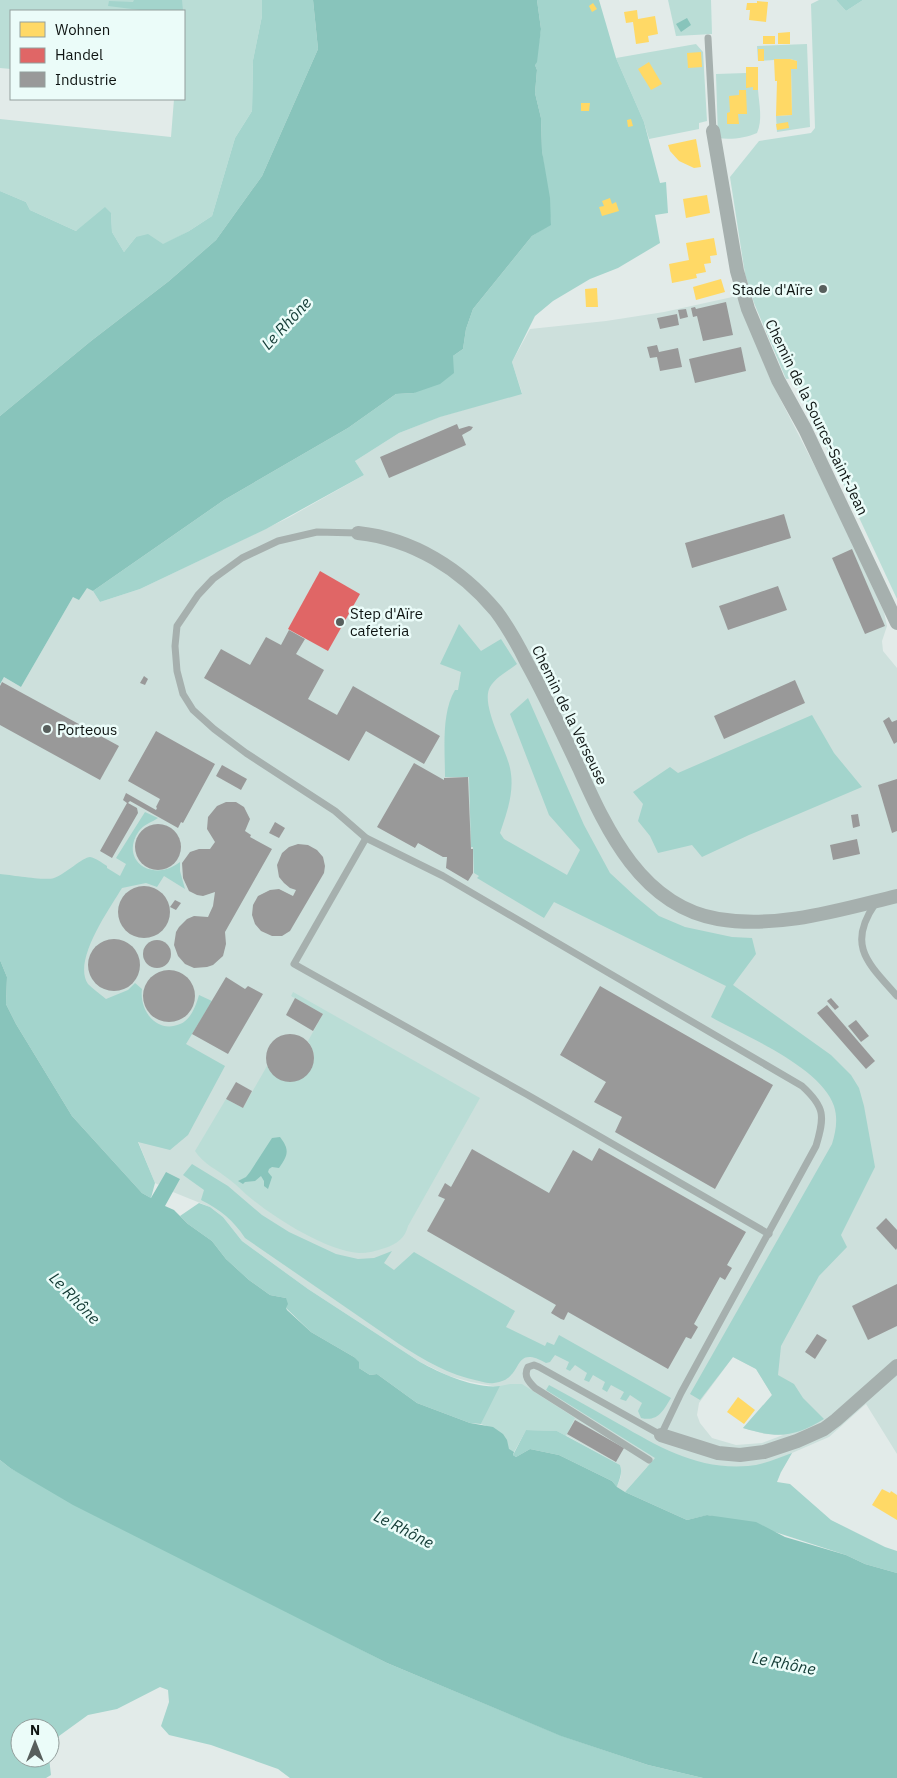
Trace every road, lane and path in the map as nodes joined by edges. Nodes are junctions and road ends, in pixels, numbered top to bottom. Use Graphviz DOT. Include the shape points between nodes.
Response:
graph roads {
  1 [pos="708,38"];
  2 [pos="713,131"];
  3 [pos="358,533"];
  4 [pos="897,622"];
  5 [pos="366,838"];
  6 [pos="897,896"];
  7 [pos="876,901"];
  8 [pos="897,996"];
  9 [pos="768,1234"];
  10 [pos="897,1366"];
  11 [pos="661,1435"];
  12 [pos="649,1460"];
  1 -- 2 [label="lane"];
  2 -- 4 [label="street, Chemin de la Source-Saint-Jean" via="737,271 748,310 778,380 805,429"];
  3 -- 5 [label="lane, Chemin de la Verseuse" via="332,531 300,535 278,541 242,558 213,579 198,596 177,626 174,646 177,672 193,710 246,753 335,811"];
  3 -- 7 [label="street, Chemin de la Verseuse" via="404,542 425,552 464,580 496,611 547,698 600,816 631,865 662,895 696,913 735,921 785,921"];
  5 -- 9 [label="lane, Chemin de la Verseuse" via="443,876 802,1086 820,1108 822,1126 816,1146"];
  5 -- 9 [label="lane" via="294,964"];
  6 -- 7 [label="street, Chemin de la Verseuse"];
  7 -- 8 [label="lane" via="862,931 864,954"];
  9 -- 11 [label="lane, Chemin de la Verseuse"];
  10 -- 11 [label="street" via="824,1429 764,1452 718,1453"];
  11 -- 12 [label="lane" via="539,1367 528,1367 526,1376 535,1388"];
}
